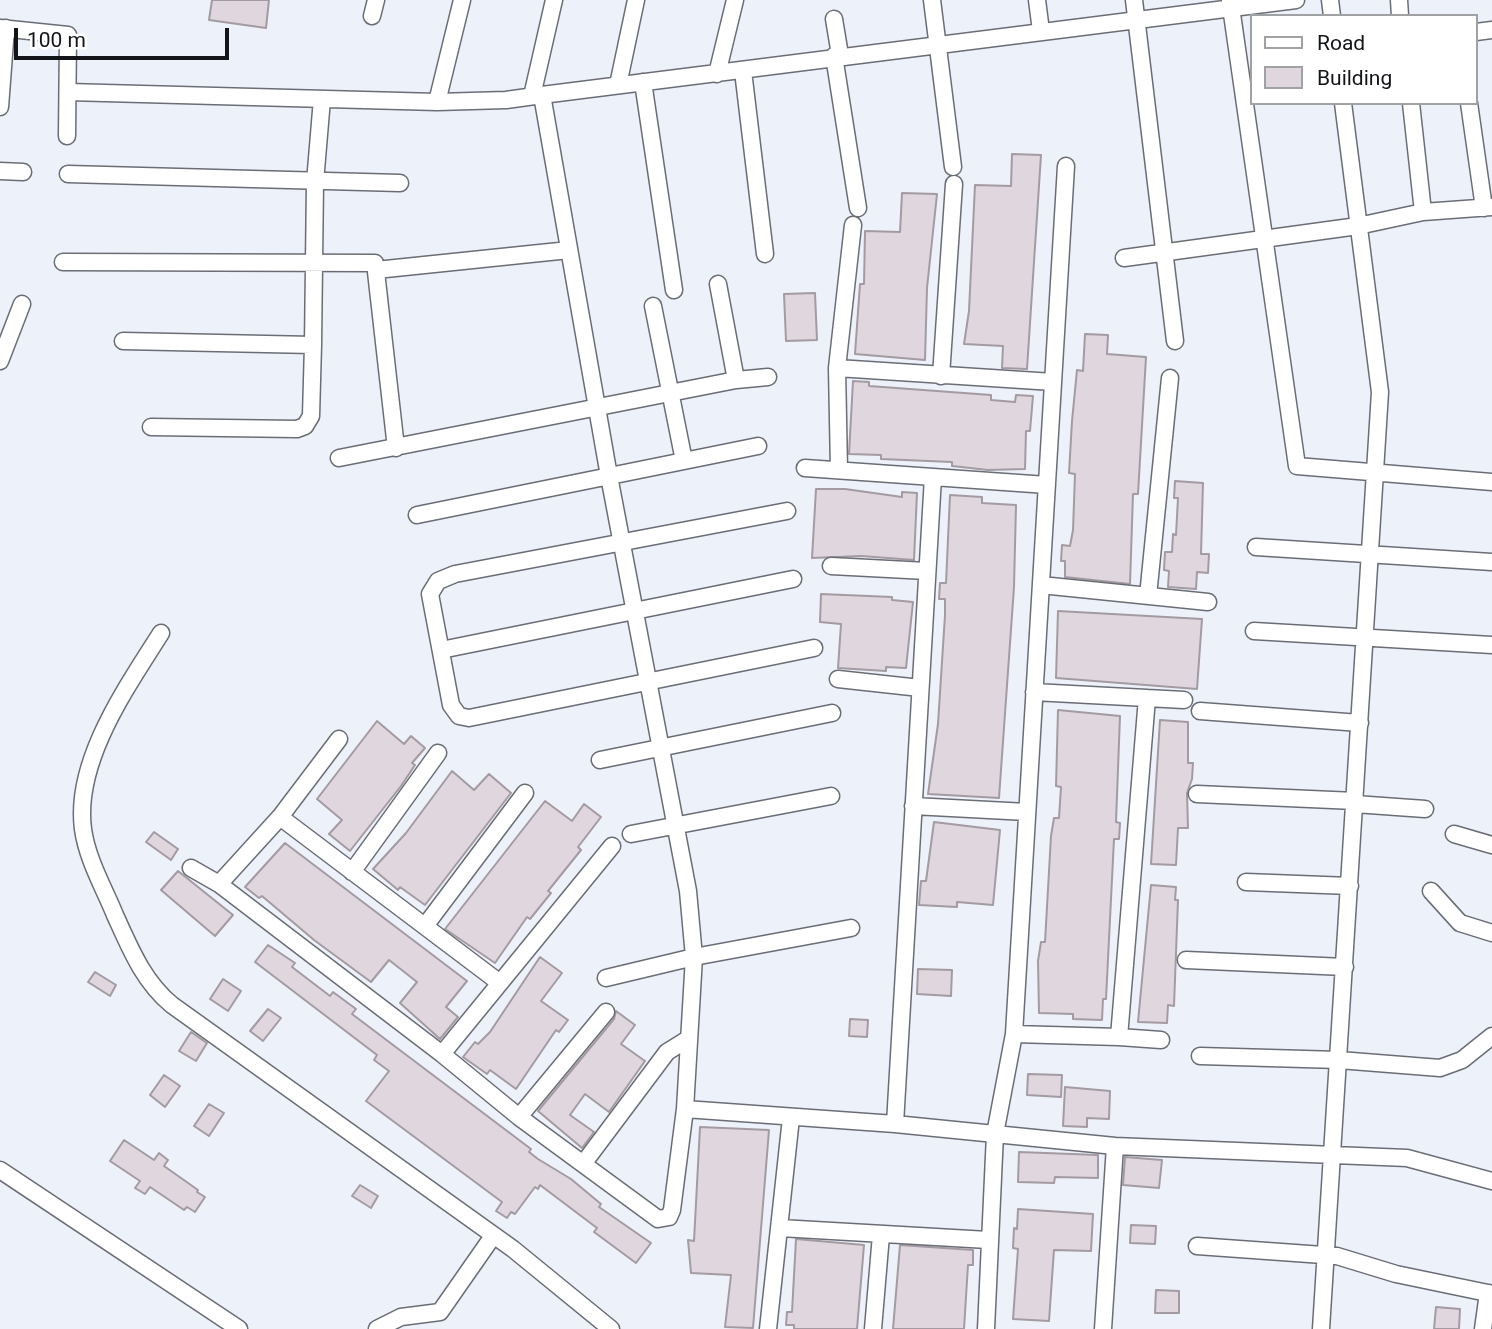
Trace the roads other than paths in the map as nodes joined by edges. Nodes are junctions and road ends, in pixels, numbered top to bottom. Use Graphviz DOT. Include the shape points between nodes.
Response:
graph roads {
  1 [pos="376,0"];
  2 [pos="462,0"];
  3 [pos="554,0"];
  4 [pos="636,0"];
  5 [pos="734,0"];
  6 [pos="932,0"];
  7 [pos="1037,0"];
  8 [pos="1134,0"];
  9 [pos="1296,0"];
  10 [pos="1230,4"];
  11 [pos="372,16"];
  12 [pos="1137,18"];
  13 [pos="834,19"];
  14 [pos="3,28"];
  15 [pos="1041,31"];
  16 [pos="939,45"];
  17 [pos="837,56"];
  18 [pos="743,71"];
  19 [pos="717,74"];
  20 [pos="643,82"];
  21 [pos="618,85"];
  22 [pos="68,92"];
  23 [pos="537,95"];
  24 [pos="322,99"];
  25 [pos="437,102"];
  26 [pos="1343,105"];
  27 [pos="1411,105"];
  28 [pos="1469,105"];
  29 [pos="0,107"];
  30 [pos="67,136"];
  31 [pos="1066,166"];
  32 [pos="953,167"];
  33 [pos="0,171"];
  34 [pos="23,172"];
  35 [pos="68,174"];
  36 [pos="315,182"];
  37 [pos="400,183"];
  38 [pos="954,184"];
  39 [pos="858,208"];
  40 [pos="1488,208"];
  41 [pos="1423,212"];
  42 [pos="853,225"];
  43 [pos="1358,226"];
  44 [pos="1263,238"];
  45 [pos="569,250"];
  46 [pos="1162,252"];
  47 [pos="765,254"];
  48 [pos="1124,258"];
  49 [pos="63,262"];
  50 [pos="312,263"];
  51 [pos="376,270"];
  52 [pos="718,284"];
  53 [pos="674,290"];
  54 [pos="22,304"];
  55 [pos="653,306"];
  56 [pos="122,341"];
  57 [pos="1175,341"];
  58 [pos="313,345"];
  59 [pos="0,361"];
  60 [pos="837,368"];
  61 [pos="941,376"];
  62 [pos="768,377"];
  63 [pos="1170,378"];
  64 [pos="736,380"];
  65 [pos="1053,382"];
  66 [pos="670,394"];
  67 [pos="597,408"];
  68 [pos="151,427"];
  69 [pos="758,446"];
  70 [pos="396,448"];
  71 [pos="339,458"];
  72 [pos="684,461"];
  73 [pos="805,468"];
  74 [pos="839,470"];
  75 [pos="1376,473"];
  76 [pos="609,476"];
  77 [pos="933,477"];
  78 [pos="1492,482"];
  79 [pos="1046,485"];
  80 [pos="787,511"];
  81 [pos="417,515"];
  82 [pos="622,542"];
  83 [pos="1256,547"];
  84 [pos="1371,555"];
  85 [pos="1492,562"];
  86 [pos="831,566"];
  87 [pos="927,571"];
  88 [pos="793,579"];
  89 [pos="1041,585"];
  90 [pos="1148,596"];
  91 [pos="1208,602"];
  92 [pos="635,610"];
  93 [pos="1254,631"];
  94 [pos="161,633"];
  95 [pos="1366,637"];
  96 [pos="1492,645"];
  97 [pos="814,648"];
  98 [pos="441,650"];
  99 [pos="838,679"];
  100 [pos="648,680"];
  101 [pos="920,688"];
  102 [pos="1034,692"];
  103 [pos="1147,698"];
  104 [pos="1184,700"];
  105 [pos="1200,711"];
  106 [pos="832,713"];
  107 [pos="1360,723"];
  108 [pos="339,739"];
  109 [pos="661,750"];
  110 [pos="438,753"];
  111 [pos="600,760"];
  112 [pos="526,793"];
  113 [pos="1197,794"];
  114 [pos="831,796"];
  115 [pos="1355,802"];
  116 [pos="913,806"];
  117 [pos="1425,809"];
  118 [pos="1027,813"];
  119 [pos="279,817"];
  120 [pos="674,825"];
  121 [pos="631,834"];
  122 [pos="1454,834"];
  123 [pos="1492,845"];
  124 [pos="612,846"];
  125 [pos="191,868"];
  126 [pos="352,872"];
  127 [pos="1246,882"];
  128 [pos="219,884"];
  129 [pos="1350,886"];
  130 [pos="1432,891"];
  131 [pos="425,926"];
  132 [pos="850,928"];
  133 [pos="1492,933"];
  134 [pos="694,957"];
  135 [pos="1186,960"];
  136 [pos="1345,967"];
  137 [pos="606,978"];
  138 [pos="500,983"];
  139 [pos="606,1012"];
  140 [pos="1014,1034"];
  141 [pos="1492,1036"];
  142 [pos="1119,1037"];
  143 [pos="688,1039"];
  144 [pos="1161,1041"];
  145 [pos="442,1054"];
  146 [pos="1200,1056"];
  147 [pos="1339,1060"];
  148 [pos="685,1109"];
  149 [pos="519,1117"];
  150 [pos="791,1118"];
  151 [pos="895,1125"];
  152 [pos="995,1134"];
  153 [pos="1115,1146"];
  154 [pos="1333,1154"];
  155 [pos="583,1164"];
  156 [pos="0,1170"];
  157 [pos="1492,1181"];
  158 [pos="780,1228"];
  159 [pos="881,1235"];
  160 [pos="493,1236"];
  161 [pos="988,1240"];
  162 [pos="1196,1246"];
  163 [pos="1325,1255"];
  164 [pos="1490,1294"];
  165 [pos="414,1316"];
  166 [pos="239,1329"];
  167 [pos="377,1329"];
  168 [pos="433,1329"];
  169 [pos="611,1329"];
  170 [pos="768,1329"];
  171 [pos="873,1329"];
  172 [pos="986,1329"];
  173 [pos="1103,1329"];
  174 [pos="1321,1329"];
  175 [pos="1482,1329"];
  1 -- 11 [label="street"];
  2 -- 25 [label="street"];
  3 -- 23 [label="street"];
  4 -- 21 [label="street"];
  5 -- 19 [label="street"];
  6 -- 16 [label="street"];
  7 -- 15 [label="street"];
  8 -- 12 [label="street"];
  9 -- 10 [label="street"];
  10 -- 12 [label="street"];
  10 -- 44 [label="street"];
  12 -- 15 [label="street"];
  12 -- 46 [label="street"];
  13 -- 17 [label="street"];
  14 -- 22 [label="street" via="68,35"];
  14 -- 29 [label="street"];
  15 -- 16 [label="street"];
  16 -- 17 [label="street"];
  16 -- 32 [label="street"];
  17 -- 18 [label="street"];
  17 -- 39 [label="street"];
  18 -- 19 [label="street"];
  18 -- 47 [label="street"];
  19 -- 20 [label="street"];
  20 -- 21 [label="street"];
  20 -- 53 [label="street"];
  21 -- 23 [label="street"];
  22 -- 24 [label="street"];
  22 -- 30 [label="street"];
  23 -- 25 [label="street"];
  23 -- 45 [label="street"];
  24 -- 25 [label="street"];
  24 -- 36 [label="street"];
  26 -- 43 [label="street"];
  27 -- 41 [label="street"];
  28 -- 40 [label="street"];
  31 -- 65 [label="street"];
  33 -- 34 [label="street"];
  35 -- 36 [label="street"];
  36 -- 37 [label="street"];
  36 -- 50 [label="street"];
  38 -- 61 [label="street"];
  40 -- 41 [label="street"];
  41 -- 43 [label="street"];
  42 -- 60 [label="street"];
  43 -- 44 [label="street"];
  43 -- 75 [label="street" via="1380,392"];
  44 -- 46 [label="street"];
  44 -- 75 [label="street" via="1297,466"];
  45 -- 51 [label="street"];
  45 -- 67 [label="street"];
  46 -- 48 [label="street"];
  46 -- 57 [label="street"];
  49 -- 50 [label="street"];
  50 -- 51 [label="street" via="375,263"];
  50 -- 58 [label="street"];
  51 -- 70 [label="street"];
  52 -- 64 [label="street"];
  54 -- 59 [label="street"];
  55 -- 66 [label="street"];
  56 -- 58 [label="street"];
  58 -- 68 [label="street" via="311,416 305,426"];
  60 -- 61 [label="street"];
  60 -- 74 [label="street"];
  61 -- 65 [label="street"];
  62 -- 64 [label="street"];
  63 -- 90 [label="street"];
  64 -- 66 [label="street"];
  65 -- 79 [label="street"];
  66 -- 67 [label="street"];
  66 -- 72 [label="street"];
  67 -- 70 [label="street"];
  67 -- 76 [label="street"];
  69 -- 72 [label="street"];
  70 -- 71 [label="street"];
  72 -- 76 [label="street"];
  73 -- 74 [label="street"];
  74 -- 77 [label="street"];
  75 -- 78 [label="street"];
  75 -- 84 [label="street"];
  76 -- 81 [label="street"];
  76 -- 82 [label="street"];
  77 -- 79 [label="street"];
  77 -- 87 [label="street"];
  79 -- 89 [label="street"];
  80 -- 82 [label="street"];
  82 -- 92 [label="street"];
  82 -- 98 [label="street" via="455,574 438,582 430,594"];
  83 -- 84 [label="street"];
  84 -- 85 [label="street"];
  84 -- 95 [label="street"];
  86 -- 87 [label="street"];
  87 -- 101 [label="street"];
  88 -- 92 [label="street"];
  89 -- 90 [label="street"];
  89 -- 102 [label="street"];
  90 -- 91 [label="street"];
  92 -- 98 [label="street"];
  92 -- 100 [label="street"];
  93 -- 95 [label="street"];
  94 -- 160 [label="street" via="118,701 98,744 86,788 83,829 95,868 144,975 172,1005"];
  95 -- 96 [label="street"];
  95 -- 107 [label="street"];
  97 -- 100 [label="street"];
  98 -- 100 [label="street" via="451,705 464,717"];
  99 -- 101 [label="street"];
  100 -- 109 [label="street"];
  101 -- 116 [label="street"];
  102 -- 103 [label="street"];
  102 -- 118 [label="street"];
  103 -- 104 [label="street"];
  103 -- 142 [label="street"];
  105 -- 107 [label="street"];
  106 -- 109 [label="street"];
  107 -- 115 [label="street"];
  108 -- 119 [label="street"];
  109 -- 111 [label="street"];
  109 -- 120 [label="street"];
  110 -- 126 [label="street"];
  112 -- 131 [label="street"];
  113 -- 115 [label="street"];
  114 -- 120 [label="street"];
  115 -- 117 [label="street"];
  115 -- 129 [label="street"];
  116 -- 118 [label="street"];
  116 -- 151 [label="street"];
  118 -- 140 [label="street"];
  119 -- 126 [label="street"];
  119 -- 128 [label="street"];
  120 -- 121 [label="street"];
  120 -- 134 [label="street" via="688,891"];
  122 -- 123 [label="street"];
  124 -- 138 [label="street"];
  125 -- 128 [label="street"];
  126 -- 131 [label="street"];
  127 -- 129 [label="street"];
  128 -- 145 [label="street"];
  129 -- 136 [label="street"];
  130 -- 133 [label="street" via="1460,923"];
  131 -- 138 [label="street"];
  132 -- 134 [label="street"];
  134 -- 137 [label="street"];
  134 -- 143 [label="street"];
  135 -- 136 [label="street"];
  136 -- 147 [label="street"];
  138 -- 145 [label="street"];
  139 -- 149 [label="street"];
  140 -- 142 [label="street"];
  140 -- 152 [label="street"];
  141 -- 147 [label="street" via="1462,1060 1440,1068"];
  142 -- 144 [label="street"];
  143 -- 148 [label="street"];
  143 -- 155 [label="street" via="667,1052"];
  145 -- 149 [label="street"];
  146 -- 147 [label="street"];
  147 -- 154 [label="street"];
  148 -- 150 [label="street"];
  148 -- 155 [label="street" via="669,1217 659,1219"];
  149 -- 155 [label="street"];
  150 -- 151 [label="street"];
  150 -- 158 [label="street"];
  151 -- 152 [label="street"];
  152 -- 153 [label="street"];
  152 -- 161 [label="street"];
  153 -- 154 [label="street"];
  153 -- 173 [label="street"];
  154 -- 157 [label="street" via="1423,1160"];
  154 -- 163 [label="street"];
  156 -- 166 [label="street"];
  158 -- 159 [label="street"];
  158 -- 170 [label="street"];
  159 -- 161 [label="street"];
  159 -- 171 [label="street"];
  160 -- 165 [label="street" via="440,1312"];
  160 -- 169 [label="street"];
  161 -- 172 [label="street"];
  162 -- 163 [label="street"];
  163 -- 164 [label="street"];
  163 -- 174 [label="street"];
  164 -- 175 [label="street"];
  165 -- 167 [label="street"];
  165 -- 168 [label="street"];
}
